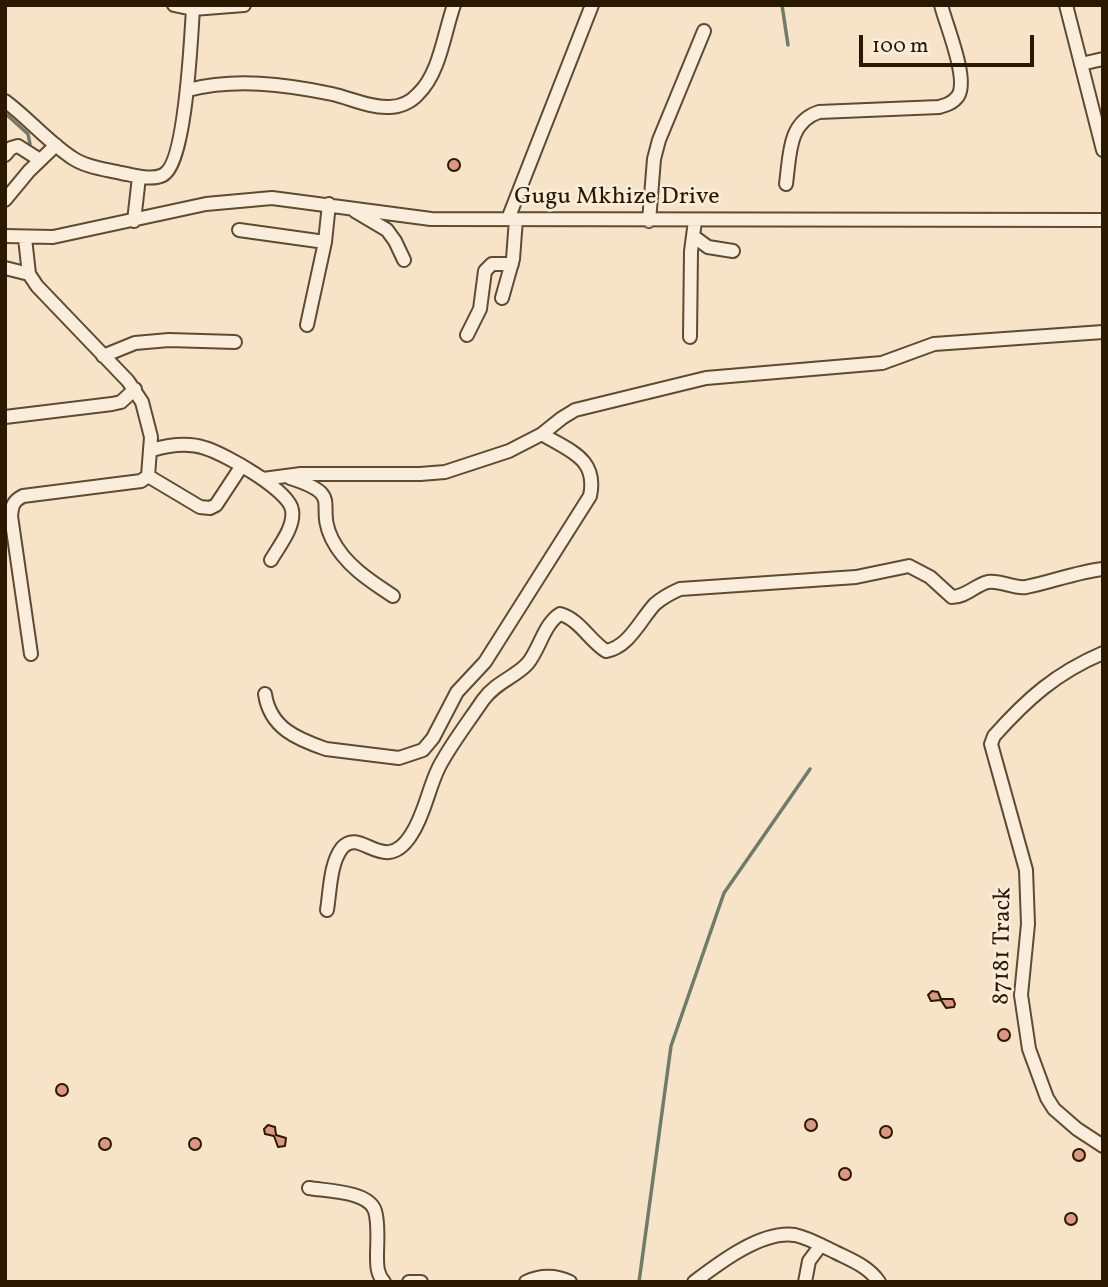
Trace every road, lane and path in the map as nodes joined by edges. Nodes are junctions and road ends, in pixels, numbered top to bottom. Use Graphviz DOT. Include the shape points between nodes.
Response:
graph roads {
  1 [pos="174,5"];
  2 [pos="244,5"];
  3 [pos="454,5"];
  4 [pos="592,5"];
  5 [pos="941,5"];
  6 [pos="1066,5"];
  7 [pos="193,9"];
  8 [pos="704,31"];
  9 [pos="1103,59"];
  10 [pos="1081,64"];
  11 [pos="188,90"];
  12 [pos="5,101"];
  13 [pos="56,145"];
  14 [pos="1103,150"];
  15 [pos="5,155"];
  16 [pos="40,160"];
  17 [pos="139,177"];
  18 [pos="786,184"];
  19 [pos="7,195"];
  20 [pos="329,204"];
  21 [pos="353,208"];
  22 [pos="512,219"];
  23 [pos="1103,220"];
  24 [pos="134,221"];
  25 [pos="649,221"];
  26 [pos="695,221"];
  27 [pos="239,230"];
  28 [pos="5,236"];
  29 [pos="693,236"];
  30 [pos="25,238"];
  31 [pos="325,242"];
  32 [pos="733,251"];
  33 [pos="404,260"];
  34 [pos="512,264"];
  35 [pos="5,268"];
  36 [pos="29,274"];
  37 [pos="502,298"];
  38 [pos="307,325"];
  39 [pos="1103,332"];
  40 [pos="467,335"];
  41 [pos="690,337"];
  42 [pos="235,342"];
  43 [pos="103,356"];
  44 [pos="135,389"];
  45 [pos="5,417"];
  46 [pos="542,434"];
  47 [pos="152,450"];
  48 [pos="241,467"];
  49 [pos="148,476"];
  50 [pos="283,476"];
  51 [pos="263,479"];
  52 [pos="271,559"];
  53 [pos="1103,569"];
  54 [pos="393,596"];
  55 [pos="1103,653"];
  56 [pos="31,654"];
  57 [pos="265,694"];
  58 [pos="327,910"];
  59 [pos="1103,1146"];
  60 [pos="309,1188"];
  61 [pos="821,1245"];
  62 [pos="384,1282"];
  63 [pos="409,1282"];
  64 [pos="421,1282"];
  65 [pos="526,1282"];
  66 [pos="569,1282"];
  67 [pos="694,1282"];
  68 [pos="805,1282"];
  69 [pos="879,1282"];
  1 -- 7 [label="street"];
  2 -- 7 [label="street"];
  3 -- 11 [label="street" via="430,79 404,104 390,107 242,82"];
  4 -- 22 [label="street"];
  5 -- 18 [label="street" via="960,70 959,94 939,107 810,115 795,132"];
  6 -- 10 [label="street"];
  7 -- 11 [label="street"];
  8 -- 25 [label="street" via="659,140"];
  9 -- 10 [label="street"];
  10 -- 14 [label="street"];
  11 -- 17 [label="street" via="172,168 157,177"];
  12 -- 13 [label="street"];
  13 -- 16 [label="street"];
  13 -- 17 [label="street" via="79,162"];
  15 -- 16 [label="street" via="18,146"];
  16 -- 19 [label="street"];
  17 -- 24 [label="street"];
  20 -- 21 [label="street, Gugu Mkhize Drive"];
  20 -- 24 [label="street, Gugu Mkhize Drive" via="243,199"];
  20 -- 31 [label="street"];
  21 -- 22 [label="street, Gugu Mkhize Drive" via="431,219"];
  21 -- 33 [label="street" via="387,230"];
  22 -- 25 [label="street, Gugu Mkhize Drive"];
  22 -- 34 [label="street"];
  23 -- 26 [label="street, Gugu Mkhize Drive"];
  24 -- 30 [label="street, Gugu Mkhize Drive" via="77,234"];
  25 -- 26 [label="street, Gugu Mkhize Drive"];
  26 -- 29 [label="street"];
  27 -- 31 [label="street"];
  28 -- 30 [label="street, Gugu Mkhize Drive"];
  29 -- 32 [label="street" via="708,247"];
  29 -- 41 [label="street"];
  30 -- 36 [label="street"];
  31 -- 38 [label="street"];
  34 -- 37 [label="street"];
  34 -- 40 [label="street" via="492,264 485,271 480,309"];
  35 -- 36 [label="street"];
  36 -- 43 [label="street"];
  39 -- 46 [label="street" via="934,344 882,363 706,378 576,410"];
  42 -- 43 [label="street" via="135,343"];
  43 -- 44 [label="street"];
  44 -- 45 [label="street" via="112,404"];
  44 -- 47 [label="street" via="147,415"];
  46 -- 50 [label="street" via="488,460 445,472"];
  46 -- 57 [label="street" via="584,461 591,471 590,496 423,750 399,758 326,749 285,730 267,710"];
  47 -- 48 [label="street" via="169,445 205,448"];
  47 -- 49 [label="street"];
  48 -- 49 [label="street" via="210,508 200,507"];
  48 -- 51 [label="street"];
  49 -- 56 [label="street" via="133,483 16,499 11,516"];
  50 -- 51 [label="street"];
  50 -- 54 [label="street" via="310,483 320,491 327,502 327,526 343,556"];
  51 -- 52 [label="street" via="284,495 293,513"];
  53 -- 58 [label="street" via="1023,588 986,583 959,597 952,597 909,566 856,577 680,589 655,605 618,648 606,652 560,614 525,666 499,682 485,698 440,765 405,844 388,853 358,842 341,849"];
  55 -- 59 [label="street, 87181 Track" via="1033,694 991,744 1026,870 1028,924 1021,995 1029,1049 1054,1109"];
  60 -- 62 [label="street" via="355,1195 372,1205 377,1271"];
  61 -- 67 [label="street" via="796,1236 774,1237 743,1248"];
  61 -- 68 [label="street" via="809,1261"];
  61 -- 69 [label="street" via="869,1270"];
  63 -- 64 [label="street"];
  65 -- 66 [label="street" via="545,1276"];
}
